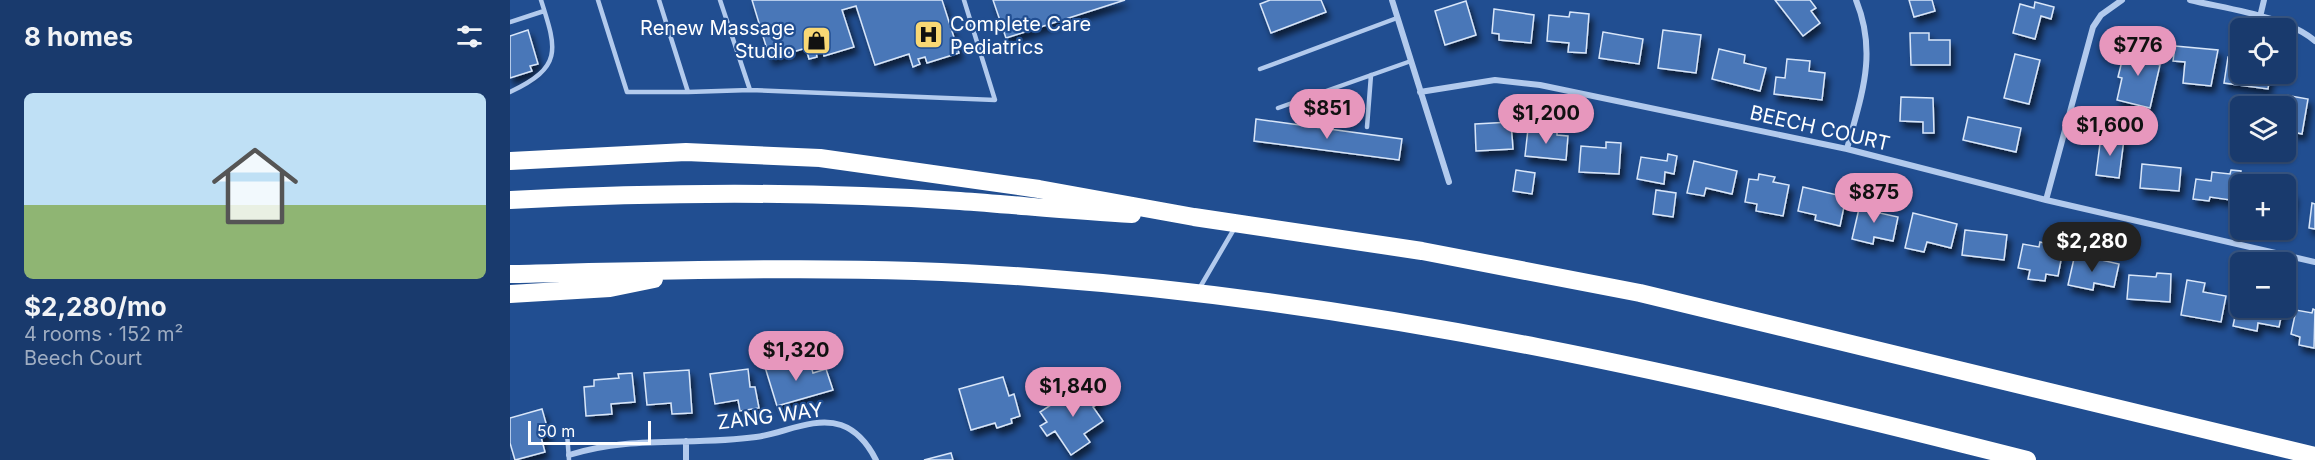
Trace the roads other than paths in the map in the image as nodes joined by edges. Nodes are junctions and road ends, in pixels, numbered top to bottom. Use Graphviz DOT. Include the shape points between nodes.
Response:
graph roads {
  1 [pos="541,0"];
  2 [pos="598,0"];
  3 [pos="659,0"];
  4 [pos="720,0"];
  5 [pos="964,0"];
  6 [pos="1392,0"];
  7 [pos="1856,0"];
  8 [pos="2122,0"];
  9 [pos="2190,0"];
  10 [pos="2264,0"];
  11 [pos="544,11"];
  12 [pos="2260,17"];
  13 [pos="1397,18"];
  14 [pos="510,22"];
  15 [pos="2315,41"];
  16 [pos="1411,61"];
  17 [pos="1260,69"];
  18 [pos="1371,75"];
  19 [pos="1332,89"];
  20 [pos="750,90"];
  21 [pos="510,92"];
  22 [pos="688,92"];
  23 [pos="1420,92"];
  24 [pos="1278,108"];
  25 [pos="1330,124"];
  26 [pos="1367,127"];
  27 [pos="1847,149"];
  28 [pos="510,161"];
  29 [pos="1449,182"];
  30 [pos="510,200"];
  31 [pos="2046,200"];
  32 [pos="1194,218"];
  33 [pos="1237,224"];
  34 [pos="2315,262"];
  35 [pos="699,269"];
  36 [pos="510,274"];
  37 [pos="1197,292"];
  38 [pos="510,294"];
  39 [pos="567,433"];
  40 [pos="686,441"];
  41 [pos="2315,456"];
  42 [pos="569,458"];
  43 [pos="686,460"];
  44 [pos="876,460"];
  45 [pos="2027,460"];
  1 -- 11 [label="lane"];
  2 -- 22 [label="lane" via="627,92"];
  3 -- 22 [label="lane"];
  4 -- 20 [label="lane"];
  5 -- 20 [label="lane" via="995,100"];
  6 -- 13 [label="street"];
  7 -- 27 [label="street" via="1868,34 1866,72"];
  8 -- 31 [label="street" via="2101,15 2093,27"];
  9 -- 12 [label="street"];
  10 -- 12 [label="street"];
  11 -- 14 [label="lane"];
  11 -- 21 [label="lane" via="553,44 550,62 534,80"];
  12 -- 15 [label="street" via="2306,33"];
  13 -- 16 [label="street"];
  13 -- 17 [label="lane"];
  16 -- 18 [label="lane"];
  16 -- 23 [label="street"];
  18 -- 19 [label="lane"];
  18 -- 26 [label="lane"];
  19 -- 24 [label="lane"];
  19 -- 25 [label="lane"];
  20 -- 22 [label="lane"];
  23 -- 27 [label="street, BEECH COURT" via="1475,81 1515,81"];
  23 -- 29 [label="street"];
  27 -- 31 [label="street, BEECH COURT"];
  28 -- 32 [label="highway" via="686,152 809,157 1040,189"];
  30 -- 32 [label="highway" via="801,195 958,201"];
  31 -- 34 [label="street, BEECH COURT"];
  32 -- 33 [label="highway"];
  33 -- 37 [label="lane"];
  33 -- 41 [label="highway" via="1422,251 1640,293"];
  35 -- 36 [label="highway"];
  35 -- 37 [label="highway" via="950,273"];
  35 -- 38 [label="highway" via="610,288"];
  37 -- 45 [label="highway" via="1422,324 1619,362"];
  39 -- 42 [label="lane"];
  40 -- 42 [label="street, ZANG WAY" via="612,443"];
  40 -- 43 [label="street"];
  40 -- 44 [label="street, ZANG WAY" via="756,437 812,424 841,425 868,443"];
}
